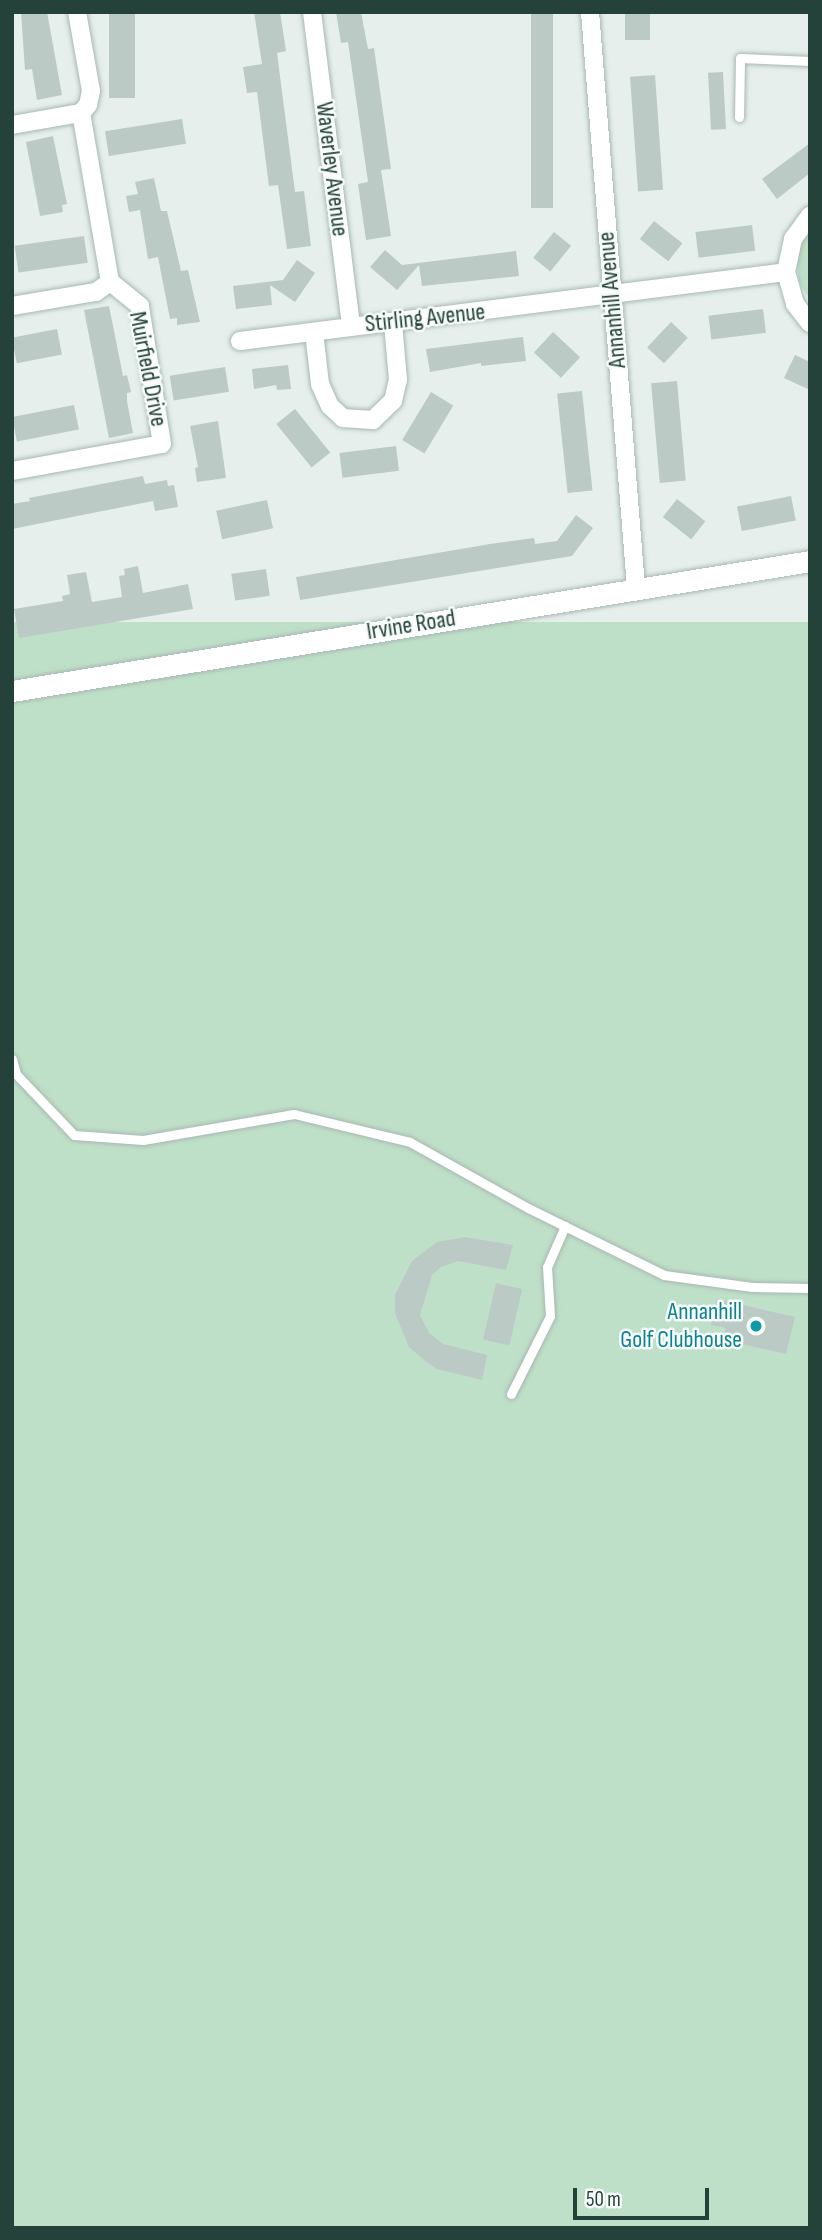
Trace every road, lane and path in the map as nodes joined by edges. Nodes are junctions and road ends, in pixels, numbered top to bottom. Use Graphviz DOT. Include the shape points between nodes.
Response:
graph roads {
  1 [pos="77,12"];
  2 [pos="312,12"];
  3 [pos="590,12"];
  4 [pos="810,61"];
  5 [pos="81,113"];
  6 [pos="739,117"];
  7 [pos="12,125"];
  8 [pos="810,216"];
  9 [pos="786,272"];
  10 [pos="110,282"];
  11 [pos="611,296"];
  12 [pos="12,306"];
  13 [pos="393,323"];
  14 [pos="810,323"];
  15 [pos="351,326"];
  16 [pos="314,332"];
  17 [pos="240,341"];
  18 [pos="12,471"];
  19 [pos="810,561"];
  20 [pos="636,588"];
  21 [pos="12,691"];
  22 [pos="12,1059"];
  23 [pos="565,1226"];
  24 [pos="810,1288"];
  25 [pos="512,1394"];
  1 -- 5 [label="street" via="91,91"];
  2 -- 15 [label="street, Waverley Avenue"];
  3 -- 11 [label="street, Annanhill Avenue"];
  4 -- 6 [label="lane" via="740,58"];
  5 -- 7 [label="street"];
  5 -- 10 [label="street, Muirfield Drive"];
  8 -- 9 [label="street" via="793,239"];
  9 -- 11 [label="street, Stirling Avenue"];
  9 -- 14 [label="street" via="795,304"];
  10 -- 12 [label="street" via="96,292"];
  10 -- 18 [label="street, Muirfield Drive" via="140,306 162,444"];
  11 -- 13 [label="street, Stirling Avenue"];
  11 -- 20 [label="street, Annanhill Avenue"];
  13 -- 15 [label="street, Stirling Avenue"];
  13 -- 16 [label="street" via="398,380 393,401 373,420 343,418 330,406 320,384"];
  15 -- 16 [label="street, Stirling Avenue"];
  16 -- 17 [label="street, Stirling Avenue"];
  19 -- 20 [label="main road, Irvine Road"];
  20 -- 21 [label="main road, Irvine Road"];
  22 -- 23 [label="lane" via="16,1074 74,1135 143,1140 294,1114 410,1142"];
  23 -- 24 [label="lane" via="664,1275 752,1287"];
  23 -- 25 [label="lane" via="547,1267 550,1316"];
}
